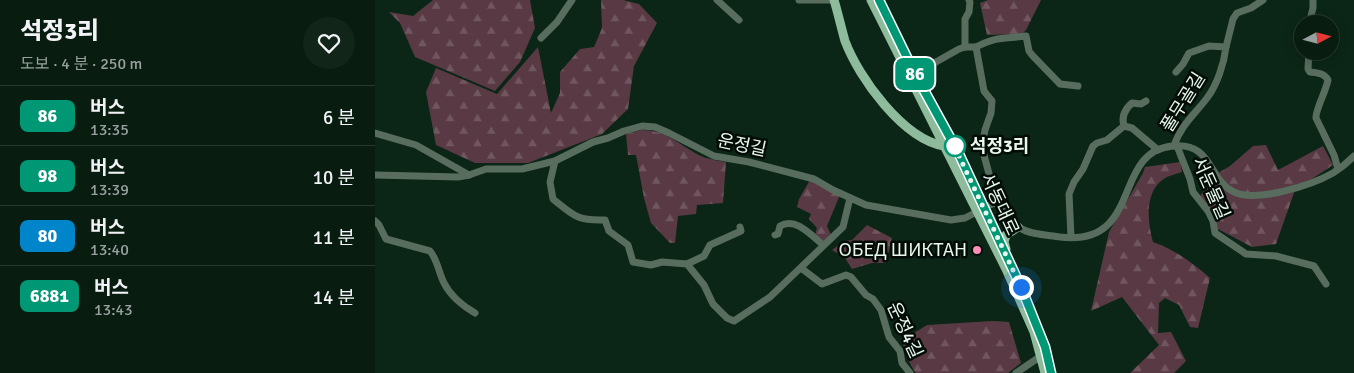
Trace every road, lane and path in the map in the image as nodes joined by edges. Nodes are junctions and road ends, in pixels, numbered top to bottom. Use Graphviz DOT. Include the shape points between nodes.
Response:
graph roads {
  1 [pos="572,0"];
  2 [pos="717,0"];
  3 [pos="799,0"];
  4 [pos="834,0"];
  5 [pos="871,0"];
  6 [pos="879,0"];
  7 [pos="969,0"];
  8 [pos="1263,0"];
  9 [pos="1313,0"];
  10 [pos="1311,15"];
  11 [pos="739,20"];
  12 [pos="541,38"];
  13 [pos="965,47"];
  14 [pos="976,47"];
  15 [pos="1226,48"];
  16 [pos="1308,60"];
  17 [pos="1176,72"];
  18 [pos="912,76"];
  19 [pos="1078,86"];
  20 [pos="1145,101"];
  21 [pos="1124,126"];
  22 [pos="375,133"];
  23 [pos="944,146"];
  24 [pos="1176,146"];
  25 [pos="1158,150"];
  26 [pos="1354,156"];
  27 [pos="555,161"];
  28 [pos="1338,169"];
  29 [pos="375,175"];
  30 [pos="469,176"];
  31 [pos="850,198"];
  32 [pos="997,203"];
  33 [pos="980,210"];
  34 [pos="375,221"];
  35 [pos="740,227"];
  36 [pos="1018,227"];
  37 [pos="775,235"];
  38 [pos="1071,238"];
  39 [pos="823,245"];
  40 [pos="1006,254"];
  41 [pos="687,264"];
  42 [pos="801,268"];
  43 [pos="1326,284"];
  44 [pos="475,313"];
  45 [pos="1041,356"];
  46 [pos="910,373"];
  47 [pos="1016,373"];
  48 [pos="1045,373"];
  49 [pos="1051,373"];
  1 -- 12 [label="street"];
  2 -- 11 [label="street"];
  3 -- 4 [label="street"];
  4 -- 23 [label="main road" via="845,41 872,91 910,130 927,141"];
  5 -- 18 [label="main road, 서동대로"];
  6 -- 18 [label="main road, 서동대로"];
  7 -- 13 [label="street"];
  8 -- 15 [label="street, 풀무골길" via="1237,13"];
  9 -- 10 [label="street"];
  13 -- 14 [label="street"];
  13 -- 18 [label="street"];
  14 -- 19 [label="street" via="1000,37 1026,36 1029,51 1060,84"];
  14 -- 32 [label="street" via="985,91 992,101 982,148"];
  15 -- 17 [label="street, 풀무골길" via="1209,46 1189,53"];
  15 -- 24 [label="street, 풀무골길" via="1213,90 1187,121"];
  16 -- 28 [label="street" via="1308,69 1326,76 1328,80 1316,118"];
  18 -- 23 [label="main road, 서동대로"];
  18 -- 33 [label="main road, 서동대로" via="959,154"];
  20 -- 21 [label="street, 풀무골길" via="1141,104 1132,102 1128,106 1123,116"];
  21 -- 25 [label="street" via="1132,128"];
  21 -- 38 [label="street" via="1107,140 1093,146 1069,194"];
  22 -- 30 [label="street" via="416,145"];
  23 -- 33 [label="main road, 서동대로"];
  24 -- 25 [label="street, 풀무골길"];
  24 -- 28 [label="street, 서둔물길" via="1197,152 1213,167 1220,182 1243,196 1273,194 1310,183"];
  24 -- 43 [label="street, 서둔물길" via="1193,192 1209,211 1215,233 1246,254 1277,256 1314,266"];
  25 -- 38 [label="street, 풀무골길" via="1143,161 1111,224 1088,237"];
  26 -- 28 [label="street, 서둔물길"];
  27 -- 30 [label="street, 운정길" via="522,168 486,169"];
  27 -- 31 [label="street, 운정길" via="624,131 641,126 655,127 714,156 814,178"];
  27 -- 41 [label="street" via="550,182 553,199 575,217 605,220 609,231 628,245 633,262"];
  29 -- 30 [label="street, 운정길"];
  31 -- 33 [label="street, 운정길" via="866,205 951,220 965,218"];
  31 -- 39 [label="street" via="843,227"];
  32 -- 33 [label="street"];
  32 -- 36 [label="street"];
  33 -- 40 [label="main road, 서동대로"];
  33 -- 45 [label="main road, 서동대로"];
  34 -- 44 [label="street" via="386,239 430,251 449,290"];
  35 -- 41 [label="street" via="737,234 710,246 704,256"];
  36 -- 38 [label="street, 풀무골길"];
  36 -- 40 [label="main road" via="1006,235"];
  37 -- 39 [label="street" via="780,226 793,223"];
  39 -- 42 [label="street"];
  40 -- 49 [label="main road, 서동대로" via="1045,347"];
  41 -- 42 [label="street" via="704,285 713,304 734,321 770,297"];
  42 -- 46 [label="street, 운정4길" via="822,284 846,274 851,277 881,310 889,337"];
  45 -- 47 [label="street"];
  45 -- 48 [label="main road, 서동대로"];
}
